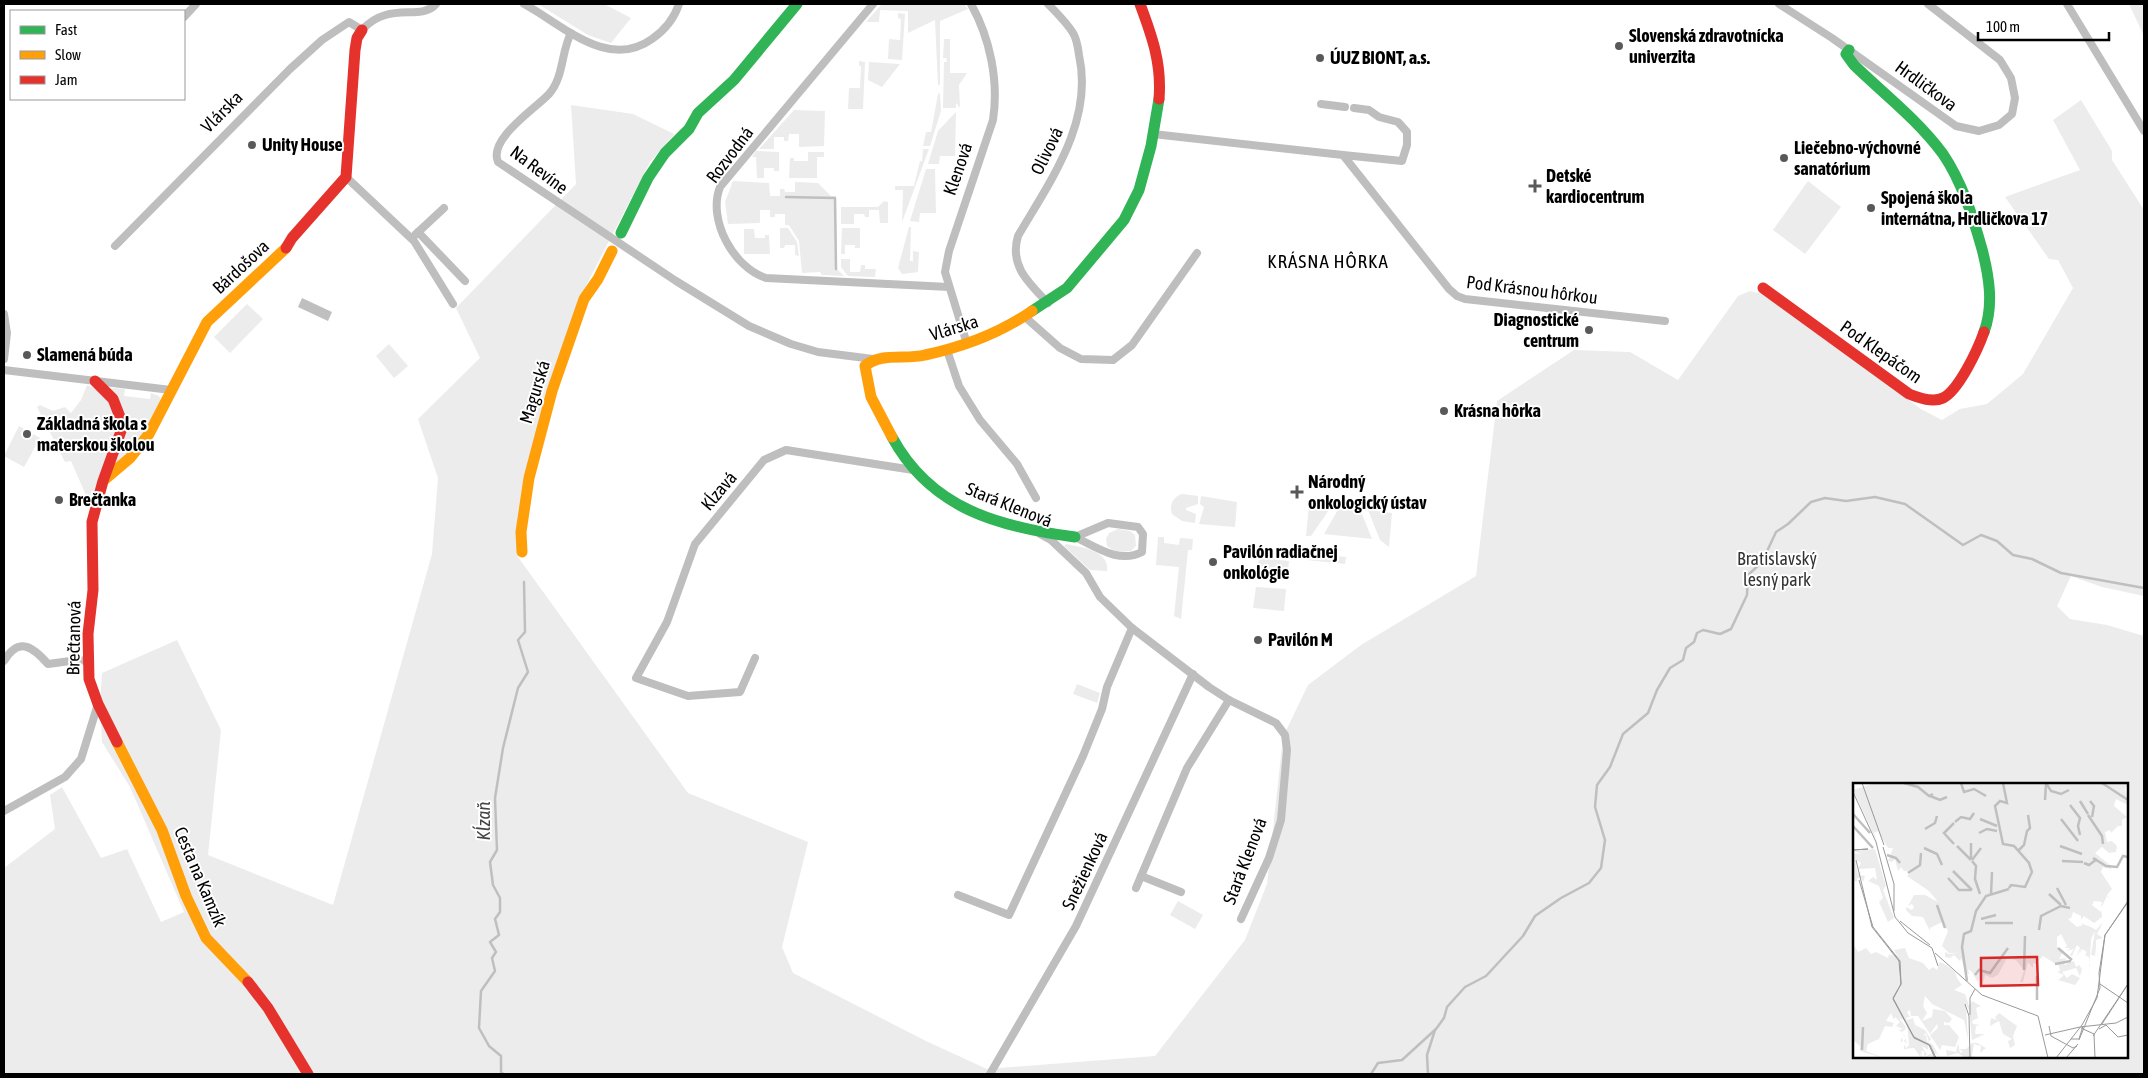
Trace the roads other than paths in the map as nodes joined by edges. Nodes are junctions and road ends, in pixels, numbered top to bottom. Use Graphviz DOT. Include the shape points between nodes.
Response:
graph roads {
  1 [pos="196,4"];
  2 [pos="436,4"];
  3 [pos="524,4"];
  4 [pos="679,4"];
  5 [pos="797,4"];
  6 [pos="872,4"];
  7 [pos="971,4"];
  8 [pos="1048,4"];
  9 [pos="1140,4"];
  10 [pos="1779,4"];
  11 [pos="1928,4"];
  12 [pos="2067,4"];
  13 [pos="185,16"];
  14 [pos="362,30"];
  15 [pos="571,33"];
  16 [pos="1849,50"];
  17 [pos="1321,104"];
  18 [pos="2144,131"];
  19 [pos="1153,134"];
  20 [pos="1343,154"];
  21 [pos="346,177"];
  22 [pos="444,208"];
  23 [pos="564,208"];
  24 [pos="621,234"];
  25 [pos="414,235"];
  26 [pos="115,246"];
  27 [pos="612,251"];
  28 [pos="1197,253"];
  29 [pos="465,281"];
  30 [pos="949,287"];
  31 [pos="1763,288"];
  32 [pos="1048,302"];
  33 [pos="453,304"];
  34 [pos="4,314"];
  35 [pos="1024,317"];
  36 [pos="1665,321"];
  37 [pos="967,344"];
  38 [pos="948,350"];
  39 [pos="4,359"];
  40 [pos="873,359"];
  41 [pos="4,370"];
  42 [pos="94,381"];
  43 [pos="171,390"];
  44 [pos="912,470"];
  45 [pos="103,481"];
  46 [pos="1036,498"];
  47 [pos="1036,532"];
  48 [pos="1075,537"];
  49 [pos="522,552"];
  50 [pos="1132,628"];
  51 [pos="755,658"];
  52 [pos="4,661"];
  53 [pos="89,661"];
  54 [pos="1193,674"];
  55 [pos="1229,700"];
  56 [pos="98,704"];
  57 [pos="4,811"];
  58 [pos="1141,876"];
  59 [pos="1136,888"];
  60 [pos="1181,892"];
  61 [pos="958,895"];
  62 [pos="1242,919"];
  63 [pos="308,1074"];
  64 [pos="990,1074"];
  1 -- 13 [label="street"];
  2 -- 14 [label="street" via="428,10 380,14"];
  3 -- 15 [label="street"];
  4 -- 15 [label="street" via="665,29 636,47 620,50 601,48"];
  5 -- 24 [label="street" via="734,80 698,113 690,129 665,153 648,178"];
  6 -- 30 [label="street, Rozvodná" via="720,187 718,198 722,226 736,259 748,270 766,278"];
  7 -- 30 [label="street, Klenová" via="986,38 996,101 993,120 949,251 945,272"];
  8 -- 32 [label="street, Olivová" via="1075,34 1082,70 1075,130 1016,244 1016,262 1020,271"];
  9 -- 19 [label="street, Vlárska" via="1155,43 1159,69 1159,97"];
  10 -- 16 [label="street, Hrdličkova"];
  11 -- 16 [label="street, Hrdličkova" via="2000,60 2011,78 2015,98 2012,114 1999,125 1979,131 1956,126"];
  12 -- 18 [label="street"];
  14 -- 21 [label="street" via="355,50"];
  14 -- 26 [label="street, Vlárska" via="353,22 345,23 303,57"];
  15 -- 23 [label="street, Na Revíne" via="554,88 501,140 496,158 501,165"];
  16 -- 31 [label="street, Pod Klepáčom" via="1846,54 1854,65 1944,156 1982,246 1989,282 1990,310 1986,326 1974,355 1954,387 1942,399 1919,399"];
  17 -- 20 [label="street" via="1369,110 1378,117 1398,122 1407,132 1402,161"];
  19 -- 20 [label="street"];
  19 -- 32 [label="street, Vlárska" via="1139,190 1128,213 1081,274"];
  20 -- 36 [label="street, Pod Krásnou hôrkou" via="1457,296"];
  21 -- 25 [label="street"];
  21 -- 43 [label="street, Bárdošova" via="292,238 285,251 207,322"];
  22 -- 25 [label="street"];
  23 -- 40 [label="street, Vlárska" via="749,326 783,342 818,352"];
  25 -- 29 [label="street"];
  25 -- 33 [label="street"];
  27 -- 49 [label="street, Magurská" via="584,299 552,391 529,478 521,532"];
  28 -- 35 [label="street" via="1132,345 1113,360 1081,359 1060,348"];
  30 -- 37 [label="street, Klenová"];
  32 -- 35 [label="street, Vlárska"];
  34 -- 39 [label="street"];
  35 -- 37 [label="street, Vlárska"];
  37 -- 38 [label="street, Vlárska"];
  38 -- 40 [label="street, Vlárska" via="922,356"];
  38 -- 46 [label="street" via="959,386 980,420 1017,464"];
  40 -- 44 [label="street, Stará Klenová" via="865,366 866,380 881,417"];
  41 -- 42 [label="street"];
  42 -- 43 [label="street"];
  42 -- 45 [label="street, Brečtanová" via="113,399 120,416 121,431"];
  43 -- 45 [label="street" via="149,434 130,458"];
  44 -- 47 [label="street, Stará Klenová" via="943,496 971,512 988,520"];
  44 -- 51 [label="street, Kĺzavá" via="786,450 764,460 695,544 667,622 636,678 688,696 740,692"];
  45 -- 53 [label="street, Brečtanová" via="92,522"];
  47 -- 48 [label="street"];
  47 -- 50 [label="street, Stará Klenová" via="1051,540 1086,573 1100,597"];
  48 -- 48 [label="street" via="1108,523 1138,527 1143,534 1142,552 1132,557 1112,555"];
  50 -- 54 [label="street, Stará Klenová"];
  50 -- 61 [label="street" via="1083,756 1009,915"];
  52 -- 53 [label="street" via="12,650 24,646 34,648 48,664"];
  53 -- 56 [label="street, Brečtanová" via="89,679"];
  54 -- 55 [label="street, Stará Klenová"];
  54 -- 64 [label="street, Snežienková" via="1080,918"];
  55 -- 58 [label="street" via="1187,768"];
  55 -- 62 [label="street, Stará Klenová" via="1276,724 1286,735 1287,742 1281,820 1269,858"];
  56 -- 57 [label="street" via="80,759 65,777"];
  56 -- 63 [label="street, Cesta na Kamzík" via="162,830 186,896 206,938 244,975"];
  58 -- 59 [label="street"];
  58 -- 60 [label="street"];
}
